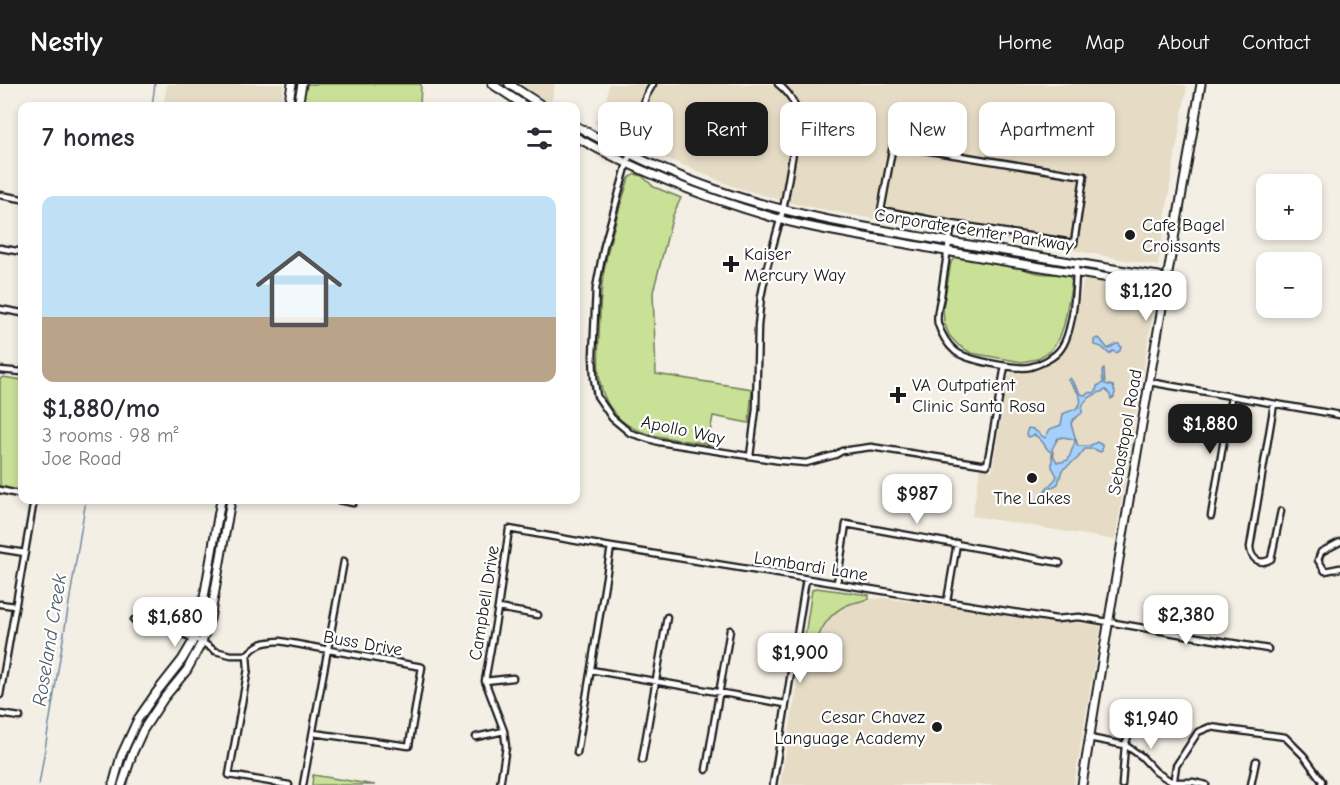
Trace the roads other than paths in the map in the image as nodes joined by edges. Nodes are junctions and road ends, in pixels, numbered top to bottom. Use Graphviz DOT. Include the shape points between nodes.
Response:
graph roads {
  1 [pos="292,84"];
  2 [pos="302,84"];
  3 [pos="492,84"];
  4 [pos="509,84"];
  5 [pos="652,84"];
  6 [pos="778,84"];
  7 [pos="1201,84"];
  8 [pos="289,102"];
  9 [pos="299,102"];
  10 [pos="519,102"];
  11 [pos="537,102"];
  12 [pos="644,102"];
  13 [pos="580,128"];
  14 [pos="598,137"];
  15 [pos="580,139"];
  16 [pos="629,156"];
  17 [pos="635,156"];
  18 [pos="627,164"];
  19 [pos="0,195"];
  20 [pos="18,198"];
  21 [pos="783,210"];
  22 [pos="780,219"];
  23 [pos="952,224"];
  24 [pos="949,242"];
  25 [pos="0,248"];
  26 [pos="18,251"];
  27 [pos="948,252"];
  28 [pos="1076,262"];
  29 [pos="1076,272"];
  30 [pos="1166,283"];
  31 [pos="0,309"];
  32 [pos="18,312"];
  33 [pos="1005,366"];
  34 [pos="0,370"];
  35 [pos="18,372"];
  36 [pos="1149,382"];
  37 [pos="1231,397"];
  38 [pos="1274,404"];
  39 [pos="1340,415"];
  40 [pos="750,456"];
  41 [pos="0,490"];
  42 [pos="18,494"];
  43 [pos="33,504"];
  44 [pos="220,504"];
  45 [pos="230,504"];
  46 [pos="1281,511"];
  47 [pos="1211,516"];
  48 [pos="510,529"];
  49 [pos="1340,542"];
  50 [pos="957,543"];
  51 [pos="611,547"];
  52 [pos="0,549"];
  53 [pos="25,553"];
  54 [pos="344,561"];
  55 [pos="1060,563"];
  56 [pos="1340,568"];
  57 [pos="806,579"];
  58 [pos="837,583"];
  59 [pos="947,601"];
  60 [pos="0,604"];
  61 [pos="15,606"];
  62 [pos="498,608"];
  63 [pos="538,615"];
  64 [pos="667,617"];
  65 [pos="134,620"];
  66 [pos="1109,621"];
  67 [pos="730,630"];
  68 [pos="194,638"];
  69 [pos="202,642"];
  70 [pos="1268,648"];
  71 [pos="327,651"];
  72 [pos="247,655"];
  73 [pos="3,659"];
  74 [pos="591,670"];
  75 [pos="513,678"];
  76 [pos="484,681"];
  77 [pos="656,681"];
  78 [pos="719,693"];
  79 [pos="0,695"];
  80 [pos="785,704"];
  81 [pos="0,714"];
  82 [pos="1136,715"];
  83 [pos="20,717"];
  84 [pos="504,731"];
  85 [pos="313,733"];
  86 [pos="476,737"];
  87 [pos="1089,738"];
  88 [pos="1125,745"];
  89 [pos="577,753"];
  90 [pos="642,760"];
  91 [pos="1256,761"];
  92 [pos="706,770"];
  93 [pos="1173,783"];
  94 [pos="112,785"];
  95 [pos="122,785"];
  96 [pos="289,785"];
  97 [pos="303,785"];
  98 [pos="500,785"];
  99 [pos="772,785"];
  100 [pos="1082,785"];
  101 [pos="1122,785"];
  102 [pos="1206,785"];
  103 [pos="1251,785"];
  104 [pos="1321,785"];
  1 -- 8 [label="street"];
  2 -- 9 [label="street"];
  3 -- 10 [label="street"];
  4 -- 11 [label="street"];
  5 -- 12 [label="street, Apollo Way"];
  6 -- 21 [label="street" via="792,100 798,121"];
  7 -- 30 [label="street, Sebastopol Road"];
  13 -- 14 [label="street, Corporate Center Parkway"];
  15 -- 18 [label="street, Corporate Center Parkway"];
  16 -- 18 [label="street, Apollo Way"];
  17 -- 21 [label="street, Corporate Center Parkway" via="715,189"];
  18 -- 22 [label="street, Corporate Center Parkway"];
  18 -- 40 [label="street, Apollo Way" via="596,288 593,356 597,396 612,418 630,433 659,442"];
  19 -- 20 [label="street"];
  21 -- 22 [label="street"];
  21 -- 24 [label="street, Corporate Center Parkway"];
  22 -- 27 [label="street, Corporate Center Parkway"];
  22 -- 40 [label="street" via="761,297 756,414"];
  23 -- 23 [label="street" via="881,210 893,145 1084,176 1074,243"];
  23 -- 24 [label="street"];
  24 -- 27 [label="street"];
  24 -- 28 [label="street, Corporate Center Parkway"];
  25 -- 26 [label="street"];
  27 -- 29 [label="street, Corporate Center Parkway"];
  27 -- 33 [label="street" via="937,321 945,339 956,352 970,359"];
  28 -- 29 [label="street"];
  28 -- 30 [label="street, Corporate Center Parkway" via="1159,276"];
  29 -- 30 [label="street, Corporate Center Parkway" via="1157,286"];
  29 -- 33 [label="street" via="1067,336 1058,352 1029,367"];
  30 -- 36 [label="street, Sebastopol Road"];
  31 -- 32 [label="street"];
  33 -- 40 [label="street, Apollo Way" via="987,465 871,447 842,451 806,463"];
  34 -- 35 [label="street"];
  36 -- 37 [label="street"];
  36 -- 66 [label="street, Sebastopol Road"];
  37 -- 38 [label="street"];
  37 -- 47 [label="street"];
  38 -- 39 [label="street"];
  38 -- 46 [label="street" via="1250,548 1258,561 1271,559"];
  41 -- 42 [label="street"];
  43 -- 53 [label="street"];
  44 -- 68 [label="street"];
  45 -- 69 [label="street" via="210,619"];
  48 -- 51 [label="street, Lombardi Lane"];
  48 -- 62 [label="street, Campbell Drive"];
  49 -- 56 [label="street" via="1321,552 1318,560 1325,571"];
  50 -- 55 [label="street"];
  50 -- 58 [label="street" via="846,524"];
  50 -- 59 [label="street"];
  51 -- 57 [label="street, Lombardi Lane"];
  51 -- 74 [label="street"];
  52 -- 53 [label="street"];
  53 -- 61 [label="street"];
  54 -- 71 [label="street"];
  57 -- 58 [label="street, Lombardi Lane"];
  57 -- 80 [label="street"];
  58 -- 59 [label="street, Lombardi Lane"];
  59 -- 66 [label="street, Lombardi Lane" via="1056,619"];
  60 -- 61 [label="street"];
  61 -- 73 [label="street"];
  62 -- 63 [label="street"];
  62 -- 76 [label="street, Campbell Drive"];
  64 -- 77 [label="street"];
  65 -- 68 [label="street"];
  66 -- 70 [label="street, Lombardi Lane"];
  66 -- 87 [label="street, Sebastopol Road"];
  67 -- 78 [label="street"];
  68 -- 69 [label="street"];
  68 -- 94 [label="street" via="138,719"];
  69 -- 72 [label="street" via="214,651"];
  69 -- 95 [label="street" via="187,670 143,730"];
  71 -- 72 [label="street, Buss Drive" via="280,641 264,642"];
  71 -- 85 [label="street"];
  71 -- 85 [label="street, Buss Drive" via="422,667 410,746"];
  72 -- 96 [label="street" via="248,669 229,775"];
  73 -- 79 [label="street"];
  74 -- 77 [label="street"];
  74 -- 89 [label="street"];
  75 -- 76 [label="street"];
  76 -- 84 [label="street, Campbell Drive"];
  77 -- 78 [label="street"];
  77 -- 90 [label="street"];
  78 -- 80 [label="street"];
  78 -- 92 [label="street"];
  80 -- 99 [label="street"];
  81 -- 83 [label="street"];
  82 -- 88 [label="street"];
  84 -- 86 [label="street"];
  84 -- 98 [label="street, Campbell Drive" via="506,747"];
  85 -- 97 [label="street"];
  87 -- 88 [label="street"];
  87 -- 100 [label="street, Sebastopol Road"];
  88 -- 93 [label="street"];
  88 -- 101 [label="street"];
  91 -- 103 [label="street"];
  93 -- 102 [label="street"];
  93 -- 104 [label="street" via="1176,766 1198,732 1210,727 1286,738 1304,756"];
}
